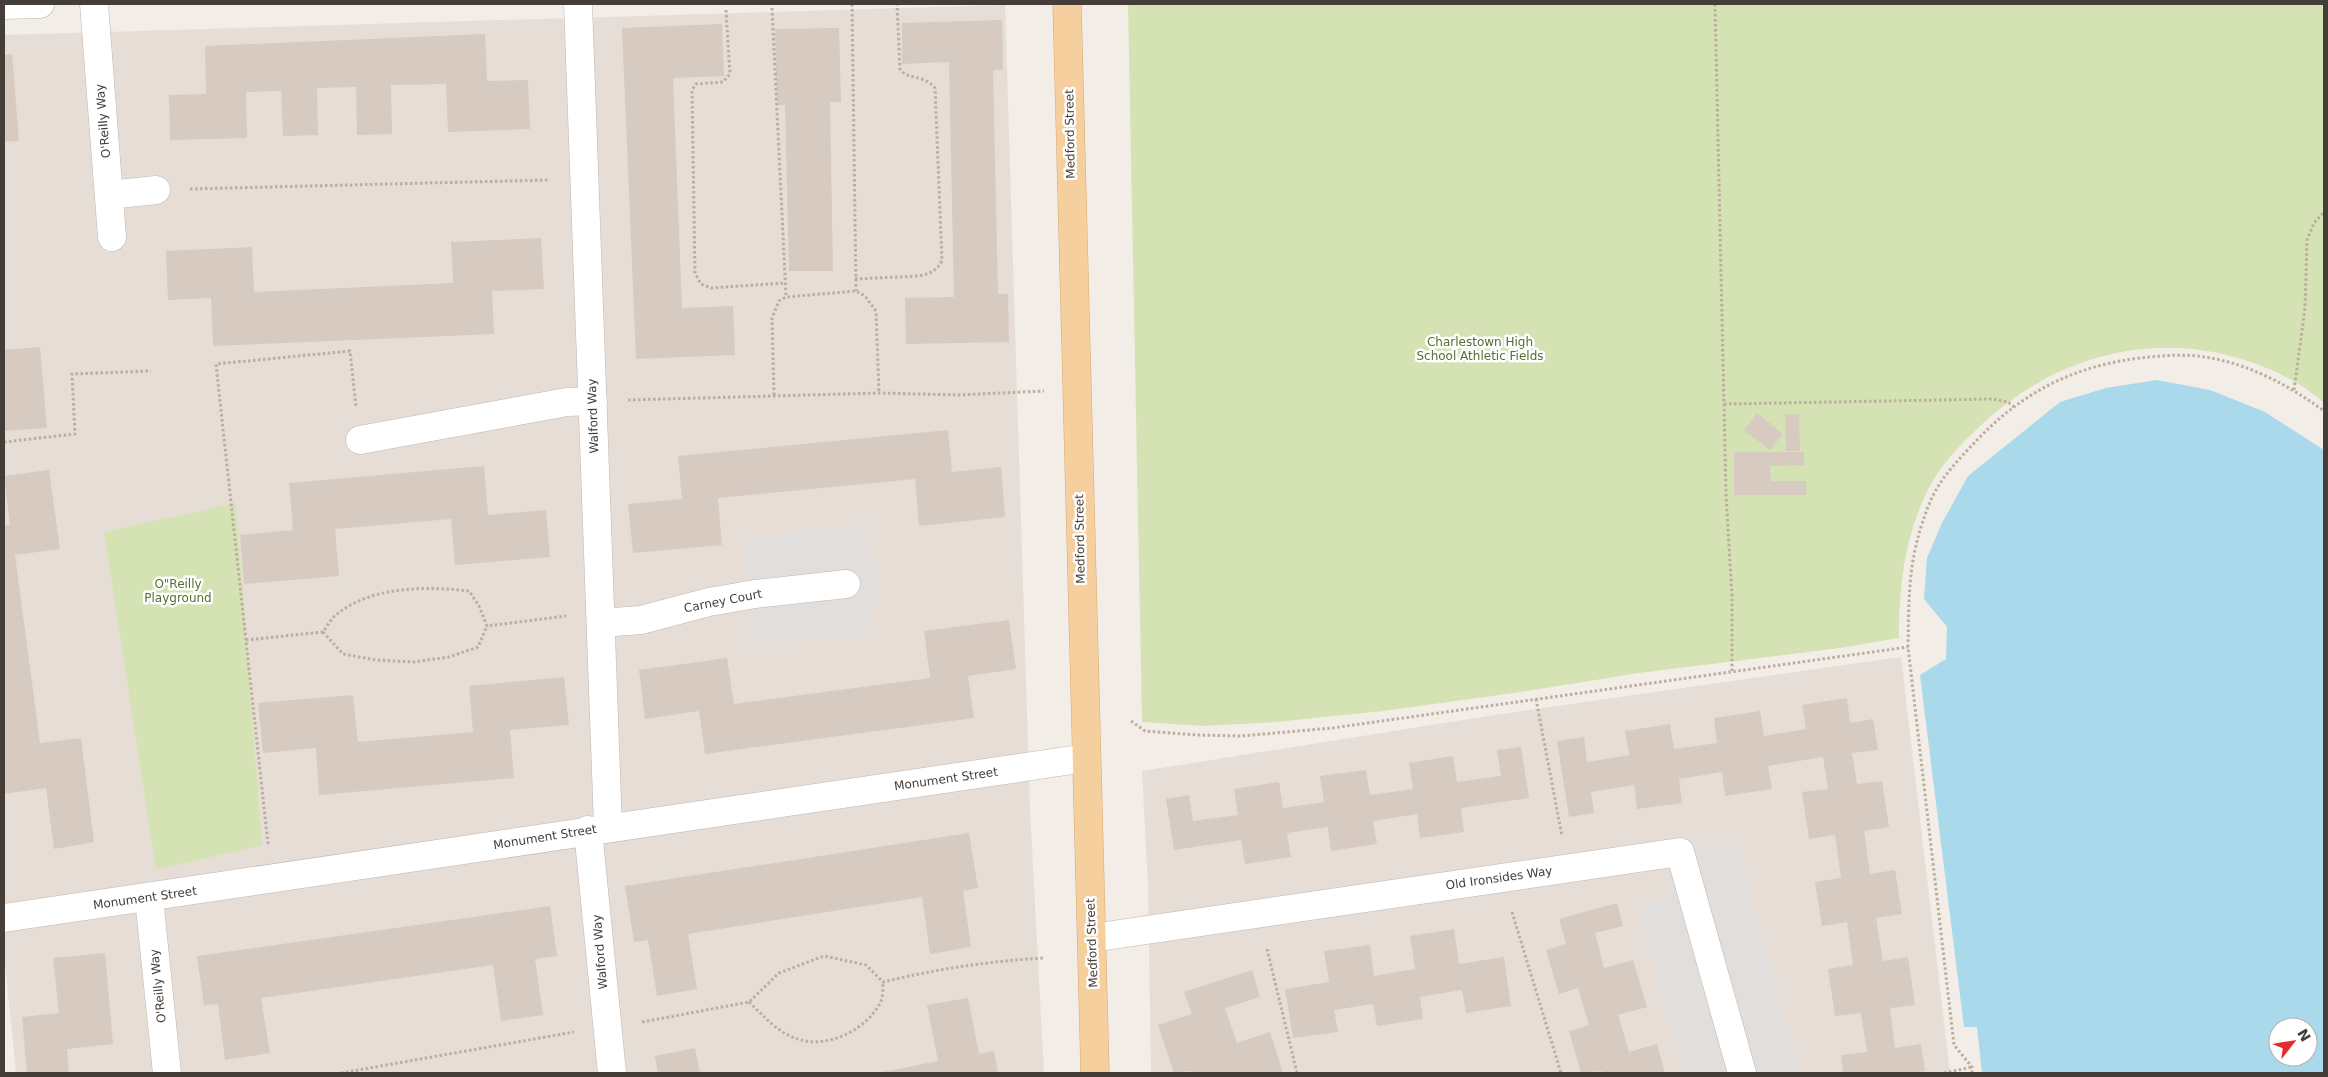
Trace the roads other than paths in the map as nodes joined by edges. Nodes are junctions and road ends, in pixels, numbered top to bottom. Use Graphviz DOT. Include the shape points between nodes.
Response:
graph roads {
  1 [pos="40,4"];
  2 [pos="94,4"];
  3 [pos="578,4"];
  4 [pos="1067,4"];
  5 [pos="4,5"];
  6 [pos="156,190"];
  7 [pos="109,196"];
  8 [pos="112,237"];
  9 [pos="593,401"];
  10 [pos="360,440"];
  11 [pos="846,584"];
  12 [pos="600,618"];
  13 [pos="1086,758"];
  14 [pos="598,829"];
  15 [pos="149,898"];
  16 [pos="4,918"];
  17 [pos="1092,938"];
  18 [pos="167,1073"];
  19 [pos="612,1073"];
  20 [pos="1095,1073"];
  21 [pos="1742,1073"];
  1 -- 5 [label="street"];
  2 -- 7 [label="street, O'Reilly Way"];
  3 -- 9 [label="street, Walford Way"];
  4 -- 13 [label="main road, Medford Street"];
  6 -- 7 [label="street"];
  7 -- 8 [label="street, O'Reilly Way"];
  9 -- 10 [label="street" via="567,402"];
  9 -- 12 [label="street, Walford Way"];
  11 -- 12 [label="street, Carney Court" via="709,602 641,620"];
  12 -- 14 [label="street, Walford Way"];
  13 -- 14 [label="street, Monument Street"];
  13 -- 17 [label="main road, Medford Street"];
  14 -- 15 [label="street, Monument Street"];
  14 -- 19 [label="street, Walford Way"];
  15 -- 16 [label="street, Monument Street"];
  15 -- 18 [label="street, O'Reilly Way"];
  17 -- 20 [label="main road, Medford Street"];
  17 -- 21 [label="street, Old Ironsides Way" via="1680,852"];
}
